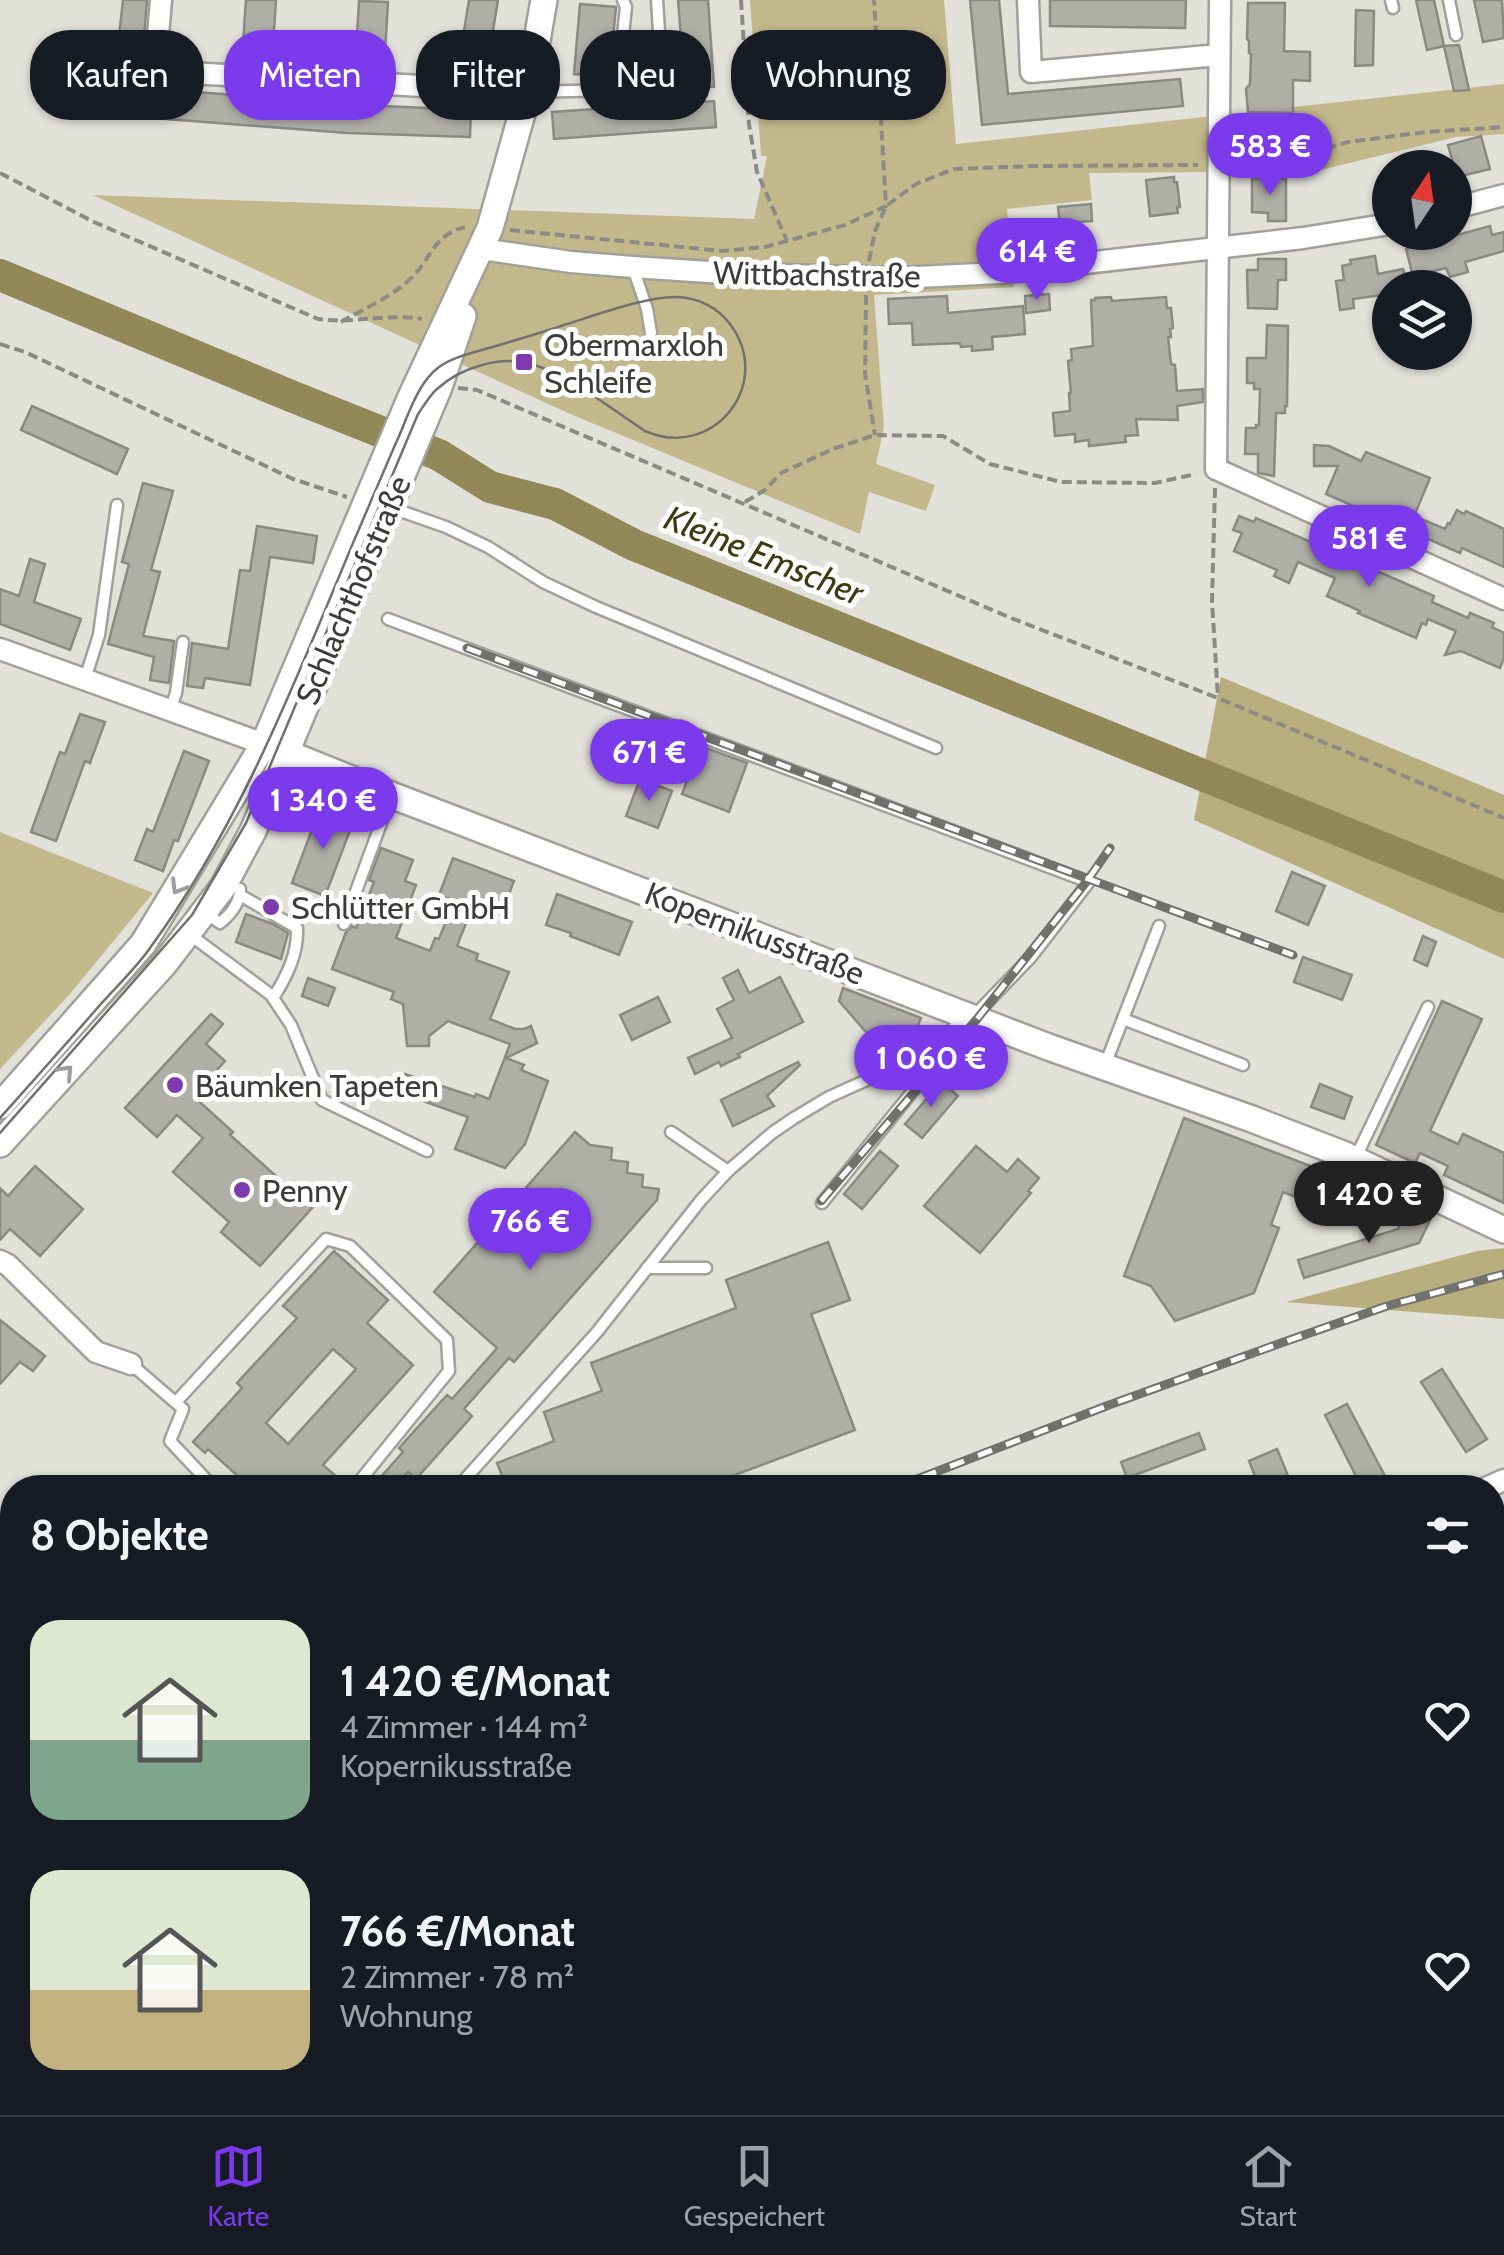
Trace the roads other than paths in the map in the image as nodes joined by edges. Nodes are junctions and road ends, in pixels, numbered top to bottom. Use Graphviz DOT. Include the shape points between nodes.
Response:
graph roads {
  1 [pos="162,0"];
  2 [pos="544,0"];
  3 [pos="622,0"];
  4 [pos="656,0"];
  5 [pos="1028,0"];
  6 [pos="1220,0"];
  7 [pos="1449,0"];
  8 [pos="539,30"];
  9 [pos="624,30"];
  10 [pos="658,30"];
  11 [pos="1456,35"];
  12 [pos="1220,55"];
  13 [pos="416,86"];
  14 [pos="521,120"];
  15 [pos="1504,195"];
  16 [pos="1472,203"];
  17 [pos="1372,227"];
  18 [pos="486,238"];
  19 [pos="1219,247"];
  20 [pos="633,267"];
  21 [pos="651,333"];
  22 [pos="426,398"];
  23 [pos="382,495"];
  24 [pos="117,504"];
  25 [pos="1504,599"];
  26 [pos="388,619"];
  27 [pos="184,642"];
  28 [pos="0,649"];
  29 [pos="84,679"];
  30 [pos="170,710"];
  31 [pos="274,748"];
  32 [pos="936,748"];
  33 [pos="391,795"];
  34 [pos="235,885"];
  35 [pos="344,924"];
  36 [pos="1159,926"];
  37 [pos="188,933"];
  38 [pos="274,998"];
  39 [pos="1428,1007"];
  40 [pos="971,1016"];
  41 [pos="1123,1019"];
  42 [pos="1243,1065"];
  43 [pos="1104,1066"];
  44 [pos="0,1106"];
  45 [pos="670,1132"];
  46 [pos="0,1144"];
  47 [pos="427,1151"];
  48 [pos="1355,1160"];
  49 [pos="728,1171"];
  50 [pos="822,1203"];
  51 [pos="1504,1230"];
  52 [pos="0,1260"];
  53 [pos="647,1268"];
  54 [pos="706,1268"];
  55 [pos="132,1364"];
  56 [pos="176,1402"];
  57 [pos="202,1475"];
  58 [pos="365,1475"];
  59 [pos="469,1475"];
  1 -- 13 [label="street" via="155,71"];
  2 -- 8 [label="street, Schlachthofstraße"];
  3 -- 9 [label="lane"];
  4 -- 10 [label="lane"];
  5 -- 12 [label="street" via="1032,72"];
  6 -- 12 [label="street"];
  7 -- 11 [label="lane"];
  12 -- 19 [label="street"];
  14 -- 18 [label="street, Schlachthofstraße"];
  15 -- 16 [label="street"];
  17 -- 19 [label="street, Wittbachstraße"];
  18 -- 20 [label="street, Wittbachstraße" via="571,262"];
  18 -- 22 [label="street, Schlachthofstraße" via="467,305"];
  18 -- 22 [label="street, Schlachthofstraße" via="442,328"];
  19 -- 20 [label="street, Wittbachstraße" via="897,278"];
  19 -- 25 [label="street" via="1216,469"];
  20 -- 21 [label="lane"];
  22 -- 23 [label="street, Schlachthofstraße"];
  23 -- 31 [label="street, Schlachthofstraße"];
  23 -- 32 [label="lane" via="596,607"];
  24 -- 29 [label="lane" via="100,636"];
  26 -- 40 [label="lane" via="1090,882"];
  27 -- 30 [label="lane"];
  28 -- 29 [label="street, Kopernikusstraße"];
  29 -- 30 [label="street, Kopernikusstraße"];
  30 -- 31 [label="street, Kopernikusstraße"];
  31 -- 33 [label="street, Kopernikusstraße"];
  31 -- 34 [label="street, Schlachthofstraße"];
  31 -- 44 [label="street, Schlachthofstraße, one-way" via="143,944"];
  33 -- 35 [label="lane"];
  33 -- 40 [label="street, Kopernikusstraße"];
  34 -- 37 [label="street, Schlachthofstraße"];
  34 -- 38 [label="lane" via="297,928 289,974"];
  36 -- 41 [label="lane"];
  37 -- 38 [label="lane"];
  46 -- 37 [label="street, Schlachthofstraße, one-way"];
  38 -- 47 [label="lane" via="322,1100"];
  39 -- 48 [label="lane"];
  40 -- 43 [label="street, Kopernikusstraße"];
  40 -- 49 [label="lane" via="900,1066 794,1118"];
  40 -- 50 [label="lane"];
  41 -- 42 [label="lane"];
  41 -- 43 [label="lane"];
  43 -- 48 [label="street, Kopernikusstraße"];
  45 -- 49 [label="lane"];
  48 -- 51 [label="street, Kopernikusstraße"];
  49 -- 53 [label="lane"];
  52 -- 55 [label="street" via="96,1352"];
  53 -- 54 [label="lane"];
  53 -- 59 [label="lane"];
  55 -- 56 [label="lane"];
  56 -- 57 [label="lane" via="183,1409 170,1441"];
  56 -- 58 [label="lane" via="326,1239 350,1246 447,1340 450,1371"];
}
